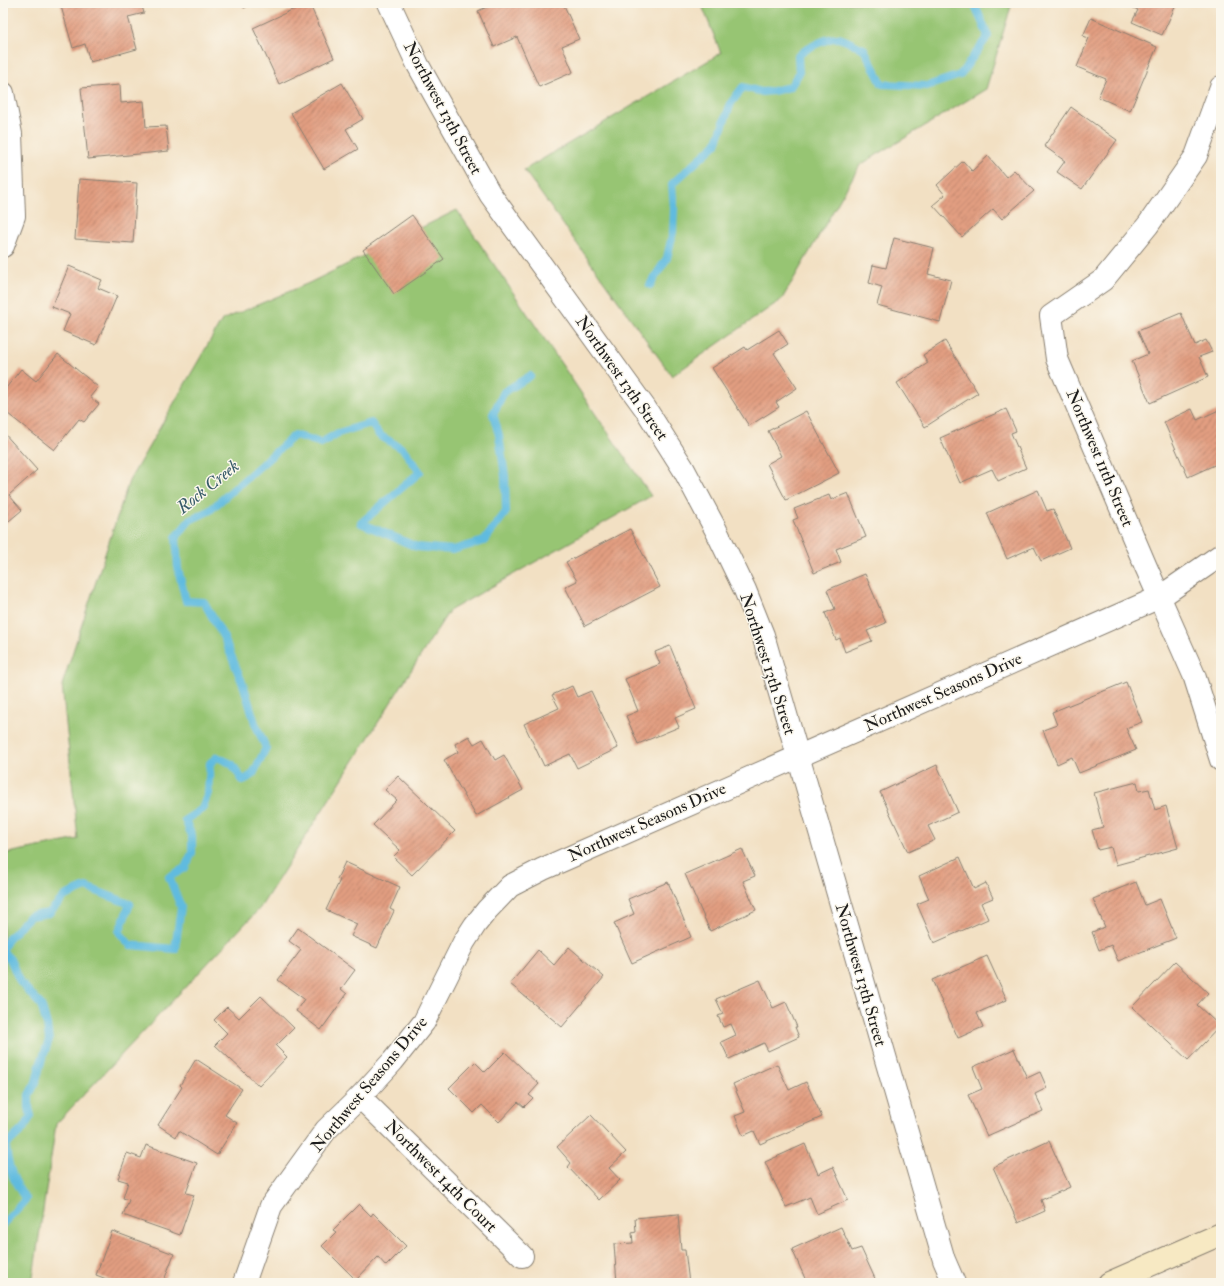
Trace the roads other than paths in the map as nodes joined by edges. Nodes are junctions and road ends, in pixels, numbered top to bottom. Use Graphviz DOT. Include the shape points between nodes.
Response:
graph roads {
  1 [pos="389,3"];
  2 [pos="1221,87"];
  3 [pos="3,93"];
  4 [pos="3,246"];
  5 [pos="1221,555"];
  6 [pos="1160,597"];
  7 [pos="797,756"];
  8 [pos="1221,760"];
  9 [pos="360,1097"];
  10 [pos="1221,1234"];
  11 [pos="522,1256"];
  12 [pos="244,1283"];
  13 [pos="954,1283"];
  14 [pos="1109,1283"];
  1 -- 7 [label="street, Northwest 13th Street" via="442,111 490,194 645,408 687,475 745,590 763,635"];
  2 -- 6 [label="street, Northwest 11th Street" via="1196,156 1148,225 1103,280 1051,316 1057,359"];
  3 -- 4 [label="street" via="11,134 14,216"];
  5 -- 6 [label="street, Northwest Seasons Drive"];
  6 -- 7 [label="street, Northwest Seasons Drive"];
  6 -- 8 [label="street, Northwest 11th Street" via="1194,675"];
  7 -- 9 [label="street, Northwest Seasons Drive" via="510,886 486,910 464,942 424,1022"];
  7 -- 13 [label="street, Northwest 13th Street" via="944,1260"];
  9 -- 11 [label="street, Northwest 14th Court"];
  9 -- 12 [label="street, Northwest Seasons Drive" via="326,1130 271,1206"];
  10 -- 14 [label="street"];
}
